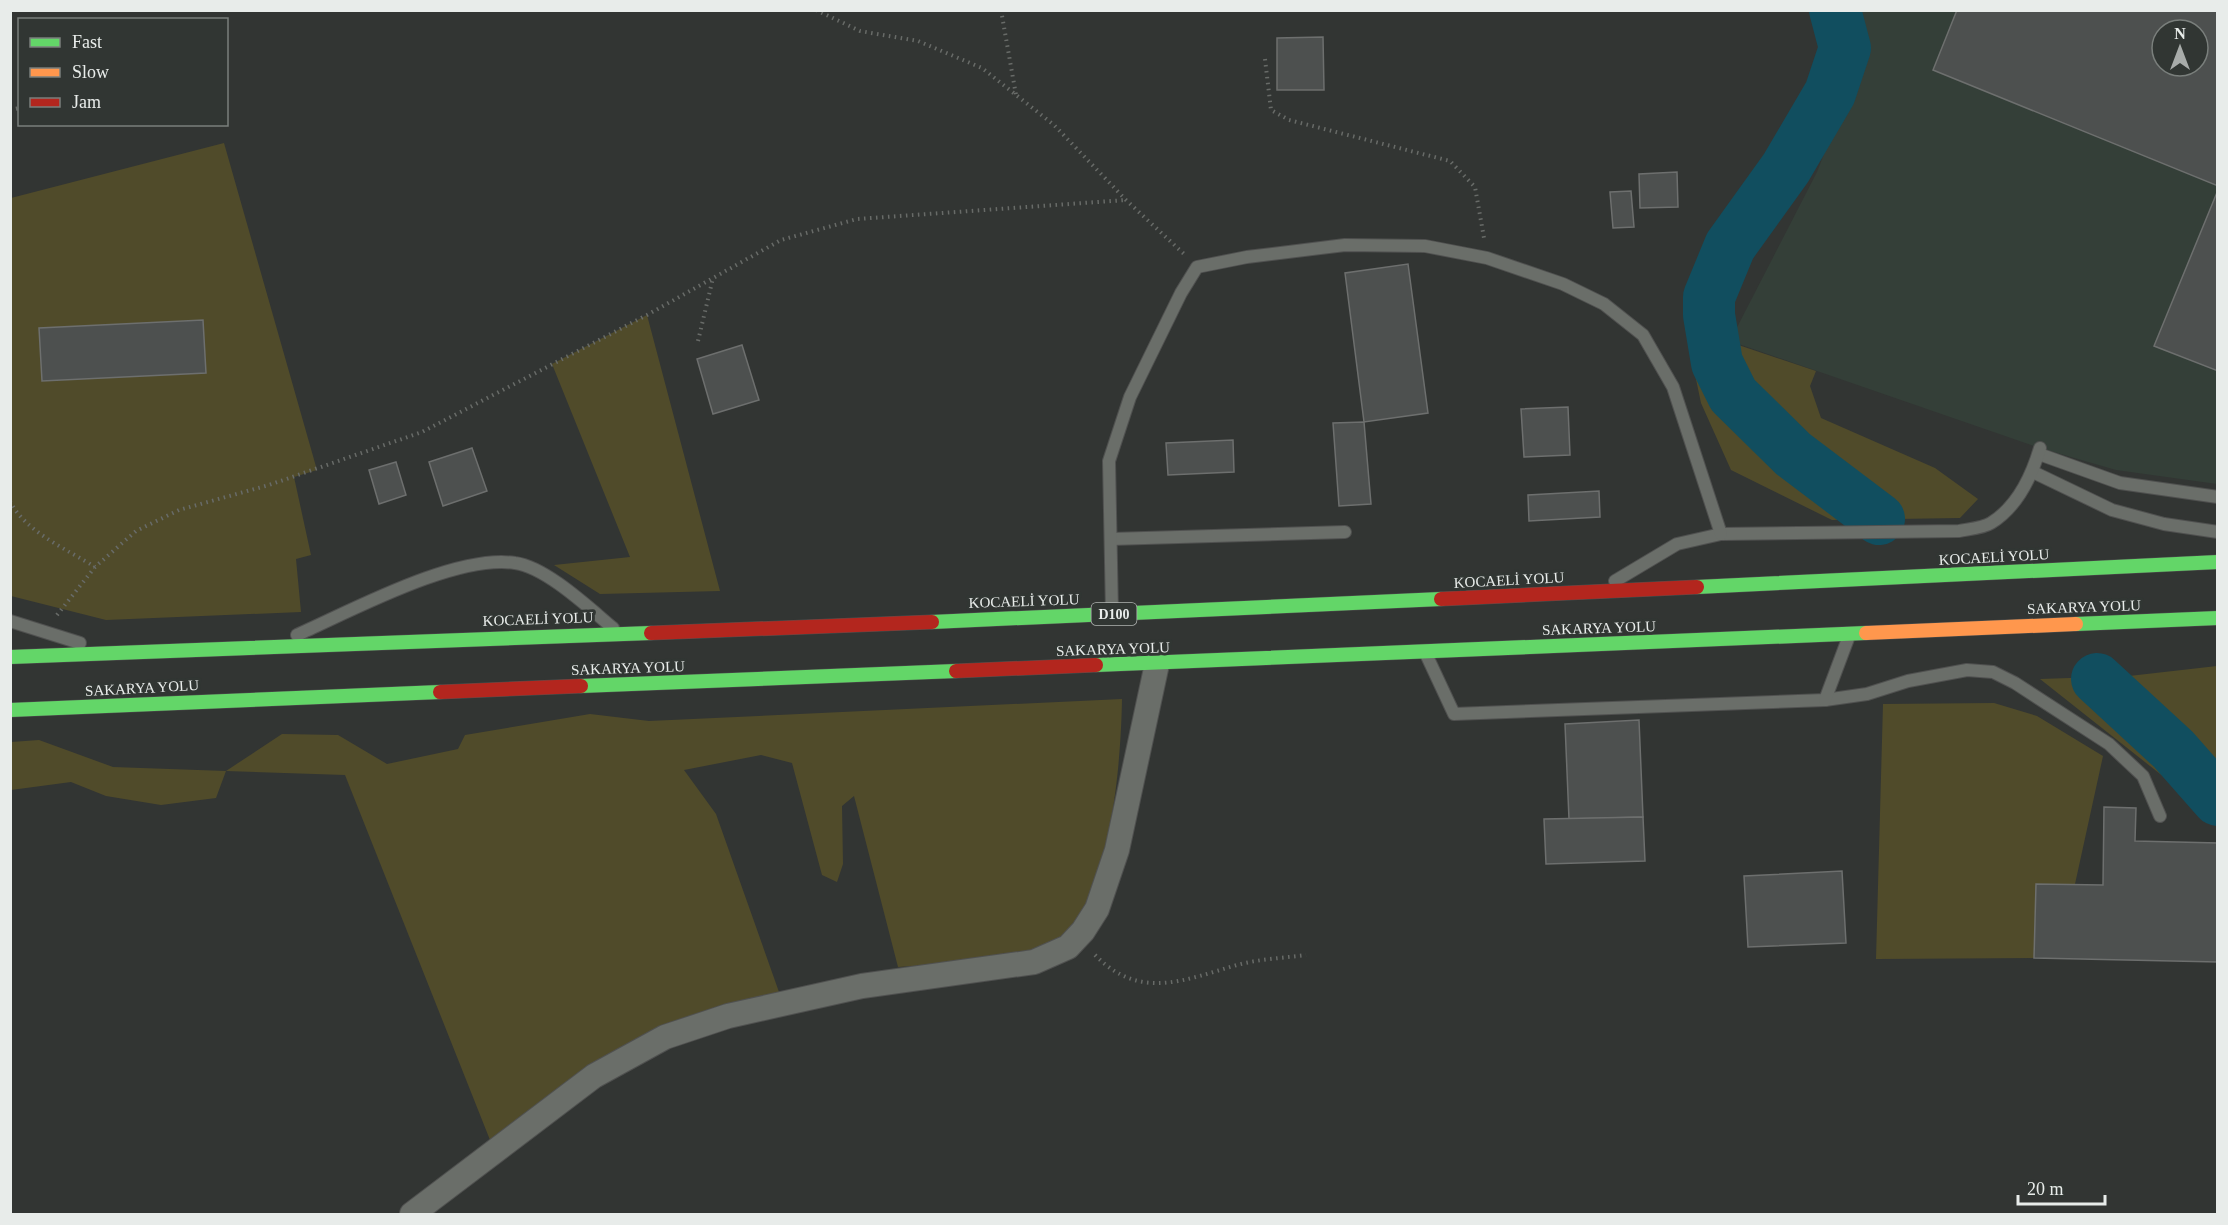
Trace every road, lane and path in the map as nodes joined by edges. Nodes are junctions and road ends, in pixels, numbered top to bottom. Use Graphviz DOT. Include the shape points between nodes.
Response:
graph roads {
  1 [pos="816,10"];
  2 [pos="1001,10"];
  3 [pos="1265,59"];
  4 [pos="1017,95"];
  5 [pos="1126,200"];
  6 [pos="1487,258"];
  7 [pos="1197,267"];
  8 [pos="713,278"];
  9 [pos="698,341"];
  10 [pos="2033,472"];
  11 [pos="2217,497"];
  12 [pos="10,501"];
  13 [pos="1345,532"];
  14 [pos="2217,532"];
  15 [pos="1721,534"];
  16 [pos="1111,539"];
  17 [pos="2217,562"];
  18 [pos="95,567"];
  19 [pos="1596,592"];
  20 [pos="1112,615"];
  21 [pos="2217,618"];
  22 [pos="10,621"];
  23 [pos="43,632"];
  24 [pos="618,633"];
  25 [pos="1850,634"];
  26 [pos="270,646"];
  27 [pos="1425,652"];
  28 [pos="109,653"];
  29 [pos="10,657"];
  30 [pos="1156,664"];
  31 [pos="1825,700"];
  32 [pos="10,710"];
  33 [pos="2160,816"];
  34 [pos="1077,937"];
  35 [pos="1306,956"];
  36 [pos="412,1215"];
  1 -- 4 [label="path" via="860,31 918,41 982,68"];
  2 -- 4 [label="path"];
  3 -- 6 [label="path" via="1271,110 1289,120 1450,161 1475,187"];
  4 -- 5 [label="path" via="1054,125"];
  5 -- 7 [label="path"];
  5 -- 8 [label="path" via="857,219 781,240"];
  6 -- 7 [label="lane" via="1425,246 1345,245"];
  6 -- 15 [label="lane" via="1563,284 1604,304 1643,335 1673,387"];
  7 -- 16 [label="lane" via="1130,397 1109,461"];
  8 -- 9 [label="path"];
  8 -- 18 [label="path" via="422,432 269,485 179,510 136,531"];
  10 -- 11 [label="lane" via="2040,451 2120,483"];
  10 -- 14 [label="lane" via="2112,510 2164,524"];
  10 -- 15 [label="lane" via="2010,506 1990,524 1959,531"];
  12 -- 18 [label="path" via="40,532"];
  13 -- 16 [label="lane"];
  15 -- 19 [label="lane" via="1677,544"];
  16 -- 20 [label="lane"];
  17 -- 19 [label="highway, KOCAELİ YOLU / D100"];
  18 -- 23 [label="path"];
  19 -- 20 [label="highway, KOCAELİ YOLU / D100"];
  20 -- 24 [label="highway, KOCAELİ YOLU / D100"];
  21 -- 25 [label="highway, SAKARYA YOLU"];
  22 -- 23 [label="lane"];
  23 -- 28 [label="lane"];
  24 -- 26 [label="highway, KOCAELİ YOLU / D100"];
  24 -- 26 [label="lane" via="558,583 517,563 479,562 449,569"];
  25 -- 27 [label="highway, SAKARYA YOLU"];
  25 -- 31 [label="lane"];
  26 -- 28 [label="highway, KOCAELİ YOLU / D100"];
  27 -- 30 [label="highway, SAKARYA YOLU"];
  27 -- 31 [label="lane" via="1454,714"];
  28 -- 29 [label="highway, KOCAELİ YOLU / D100"];
  30 -- 32 [label="highway, SAKARYA YOLU"];
  30 -- 34 [label="street" via="1117,850 1097,909"];
  31 -- 33 [label="lane" via="1967,670 1993,672 2109,744 2144,776"];
  34 -- 35 [label="path" via="1105,966 1134,980 1161,985 1238,965"];
  34 -- 36 [label="street" via="1068,947 1034,962 862,986 728,1016 665,1037 594,1077"];
}
